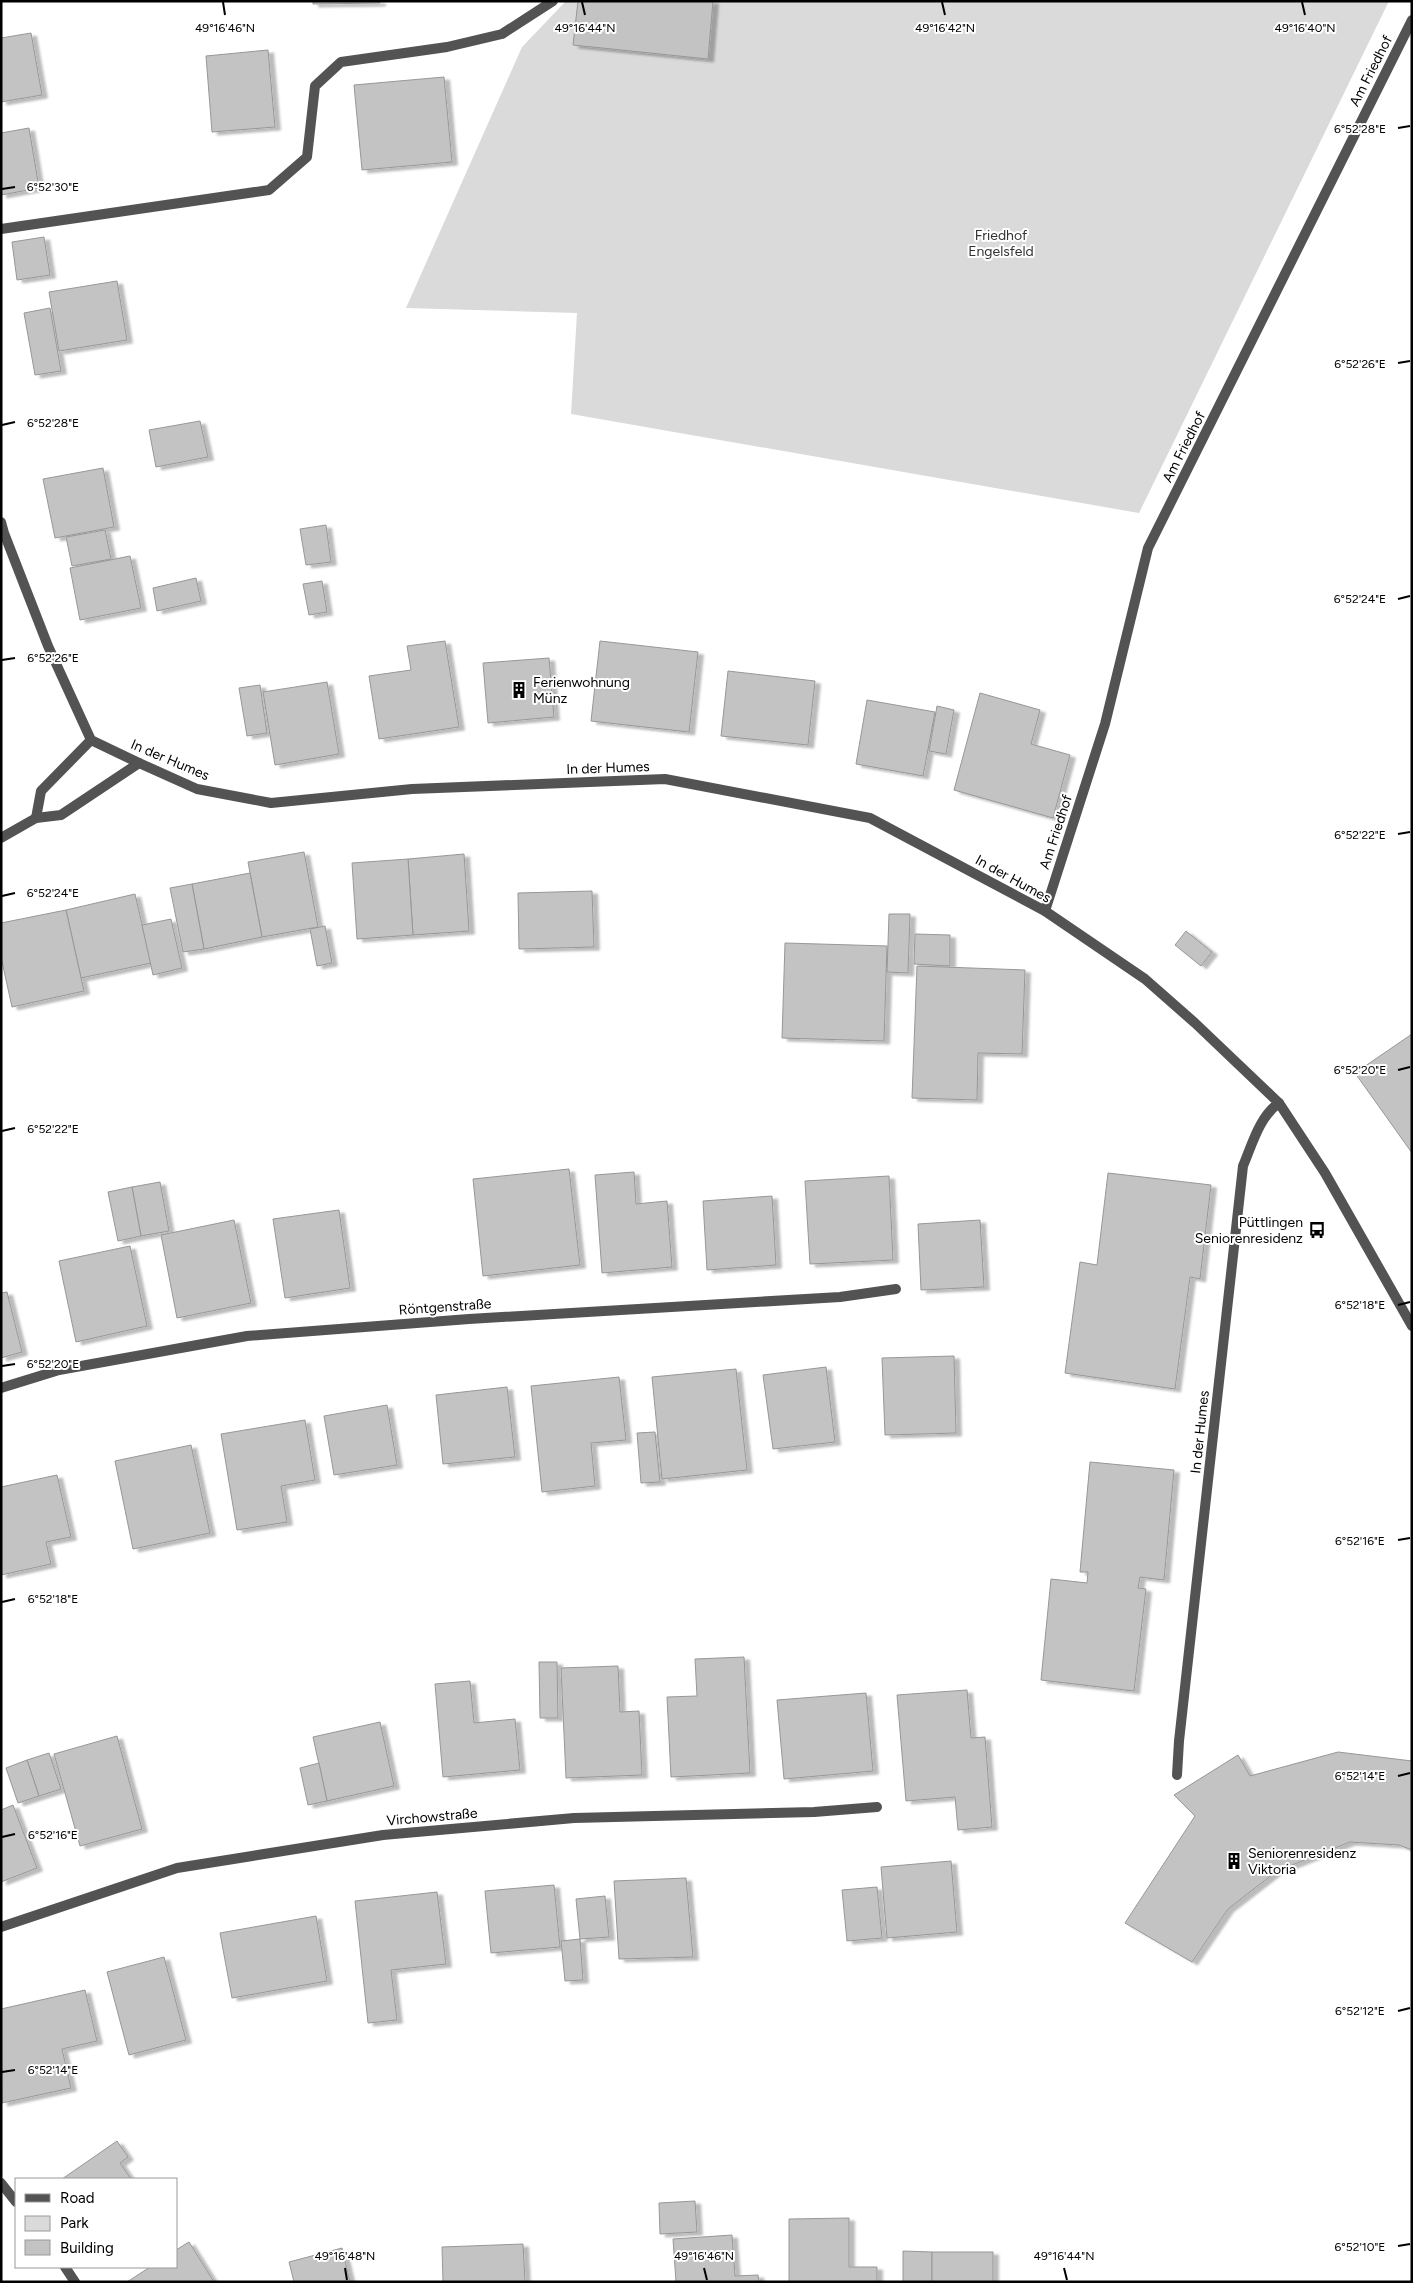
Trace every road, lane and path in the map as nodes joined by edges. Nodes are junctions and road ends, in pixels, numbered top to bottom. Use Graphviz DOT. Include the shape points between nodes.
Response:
graph roads {
  1 [pos="553,1"];
  2 [pos="1412,20"];
  3 [pos="1,229"];
  4 [pos="1,522"];
  5 [pos="91,740"];
  6 [pos="139,763"];
  7 [pos="36,818"];
  8 [pos="1,838"];
  9 [pos="1045,911"];
  10 [pos="1279,1103"];
  11 [pos="896,1289"];
  12 [pos="1412,1326"];
  13 [pos="1,1388"];
  14 [pos="1177,1775"];
  15 [pos="877,1807"];
  16 [pos="1,1927"];
  17 [pos="1,2183"];
  18 [pos="15,2201"];
  19 [pos="66,2268"];
  20 [pos="75,2282"];
  1 -- 3 [label="street" via="502,34 447,47 340,62 314,86 307,156 269,190"];
  2 -- 9 [label="street, Am Friedhof" via="1148,548 1105,724"];
  4 -- 5 [label="street" via="48,646"];
  5 -- 6 [label="street, In der Humes"];
  5 -- 7 [label="street" via="41,790"];
  6 -- 7 [label="street" via="61,816"];
  6 -- 9 [label="street, In der Humes" via="197,789 271,803 412,789 665,779 870,818"];
  7 -- 8 [label="street"];
  9 -- 10 [label="street, In der Humes" via="1145,980"];
  10 -- 12 [label="street, In der Humes" via="1324,1173"];
  10 -- 14 [label="street, In der Humes" via="1270,1109 1259,1128 1244,1166"];
  11 -- 13 [label="street, Röntgenstraße" via="840,1297 479,1318 247,1336 59,1370"];
  15 -- 16 [label="street, Virchowstraße" via="814,1812 574,1818 383,1836 177,1868"];
  17 -- 18 [label="street"];
  19 -- 20 [label="street"];
}
